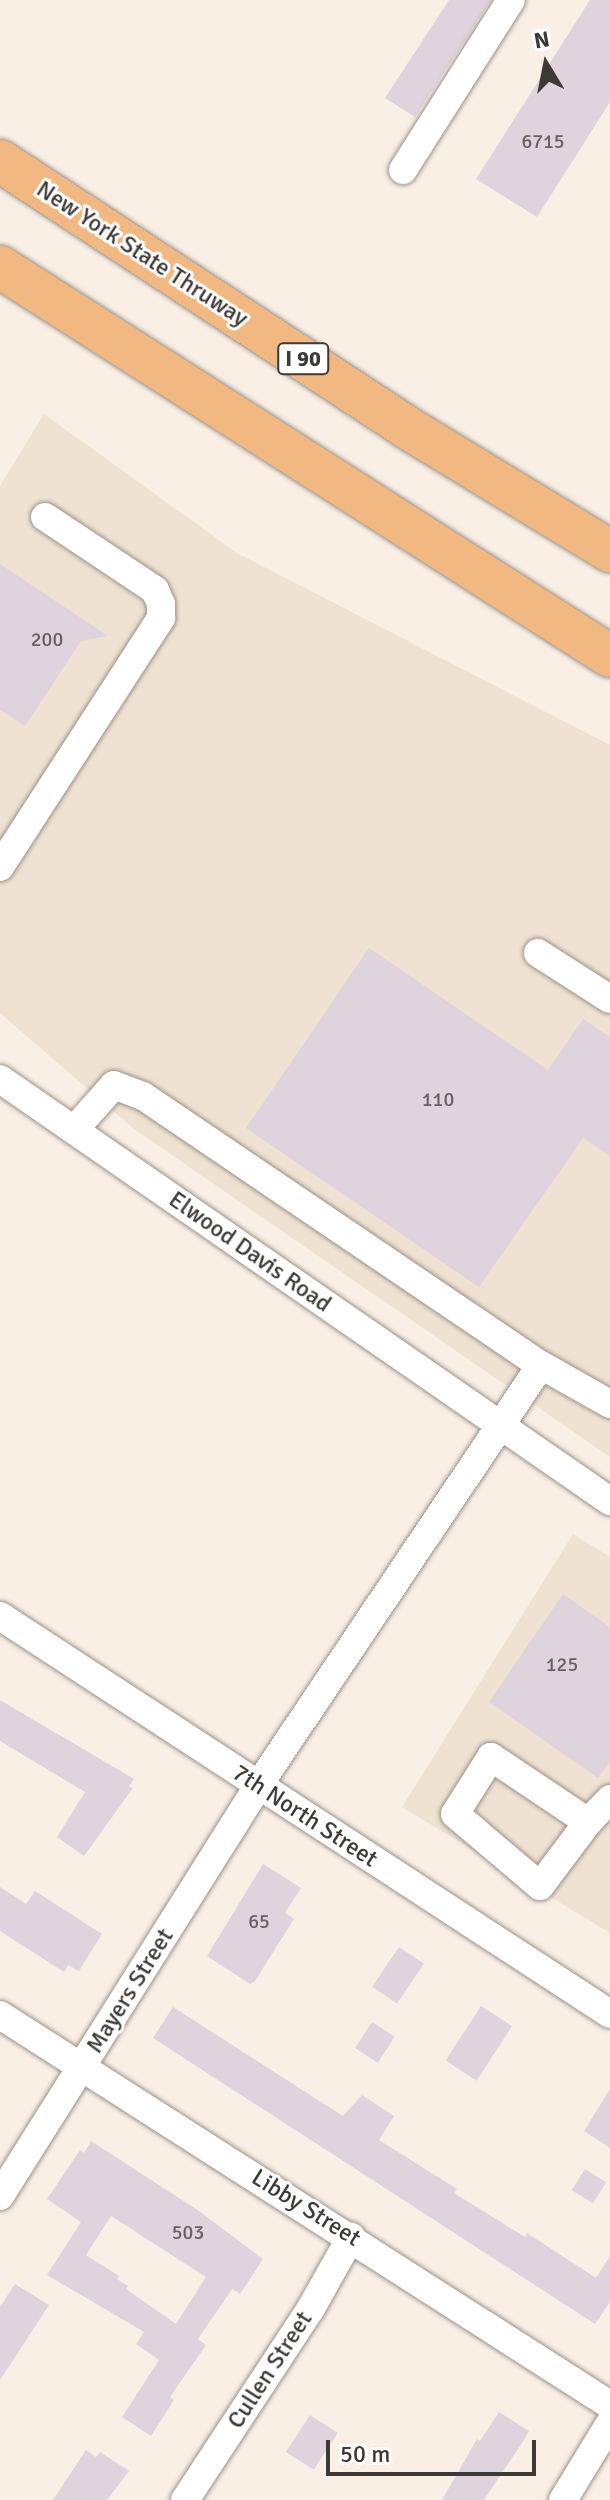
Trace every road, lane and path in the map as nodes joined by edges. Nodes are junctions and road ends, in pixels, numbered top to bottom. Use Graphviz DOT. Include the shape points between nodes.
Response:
graph roads {
  1 [pos="511,0"];
  2 [pos="0,161"];
  3 [pos="403,170"];
  4 [pos="0,267"];
  5 [pos="45,517"];
  6 [pos="610,551"];
  7 [pos="610,656"];
  8 [pos="0,867"];
  9 [pos="538,953"];
  10 [pos="610,999"];
  11 [pos="0,1079"];
  12 [pos="74,1130"];
  13 [pos="541,1365"];
  14 [pos="610,1404"];
  15 [pos="500,1425"];
  16 [pos="610,1501"];
  17 [pos="0,1616"];
  18 [pos="258,1786"];
  19 [pos="610,1799"];
  20 [pos="588,1822"];
  21 [pos="610,2014"];
  22 [pos="0,2015"];
  23 [pos="83,2066"];
  24 [pos="0,2196"];
  25 [pos="351,2237"];
  26 [pos="610,2405"];
  27 [pos="610,2423"];
  28 [pos="185,2500"];
  29 [pos="563,2500"];
  1 -- 3 [label="street"];
  2 -- 6 [label="highway, New York State Thruway / I 90" via="406,427"];
  4 -- 7 [label="highway"];
  5 -- 8 [label="street" via="155,590 161,618"];
  9 -- 10 [label="street"];
  11 -- 12 [label="street, Elwood Davis Road"];
  12 -- 13 [label="street" via="114,1085 143,1096"];
  12 -- 15 [label="street, Elwood Davis Road"];
  13 -- 14 [label="street"];
  13 -- 15 [label="street"];
  15 -- 16 [label="street, Elwood Davis Road"];
  15 -- 18 [label="street"];
  17 -- 18 [label="street, 7th North Street"];
  18 -- 21 [label="street, 7th North Street"];
  18 -- 23 [label="street, Mayers Street"];
  19 -- 20 [label="street"];
  20 -- 20 [label="street" via="540,1886 455,1814 491,1757"];
  22 -- 23 [label="street, Libby Street"];
  23 -- 24 [label="street, Mayers Street"];
  23 -- 25 [label="street, Libby Street"];
  25 -- 26 [label="street, Libby Street"];
  25 -- 28 [label="street, Cullen Street" via="310,2310"];
  27 -- 29 [label="street"];
}
